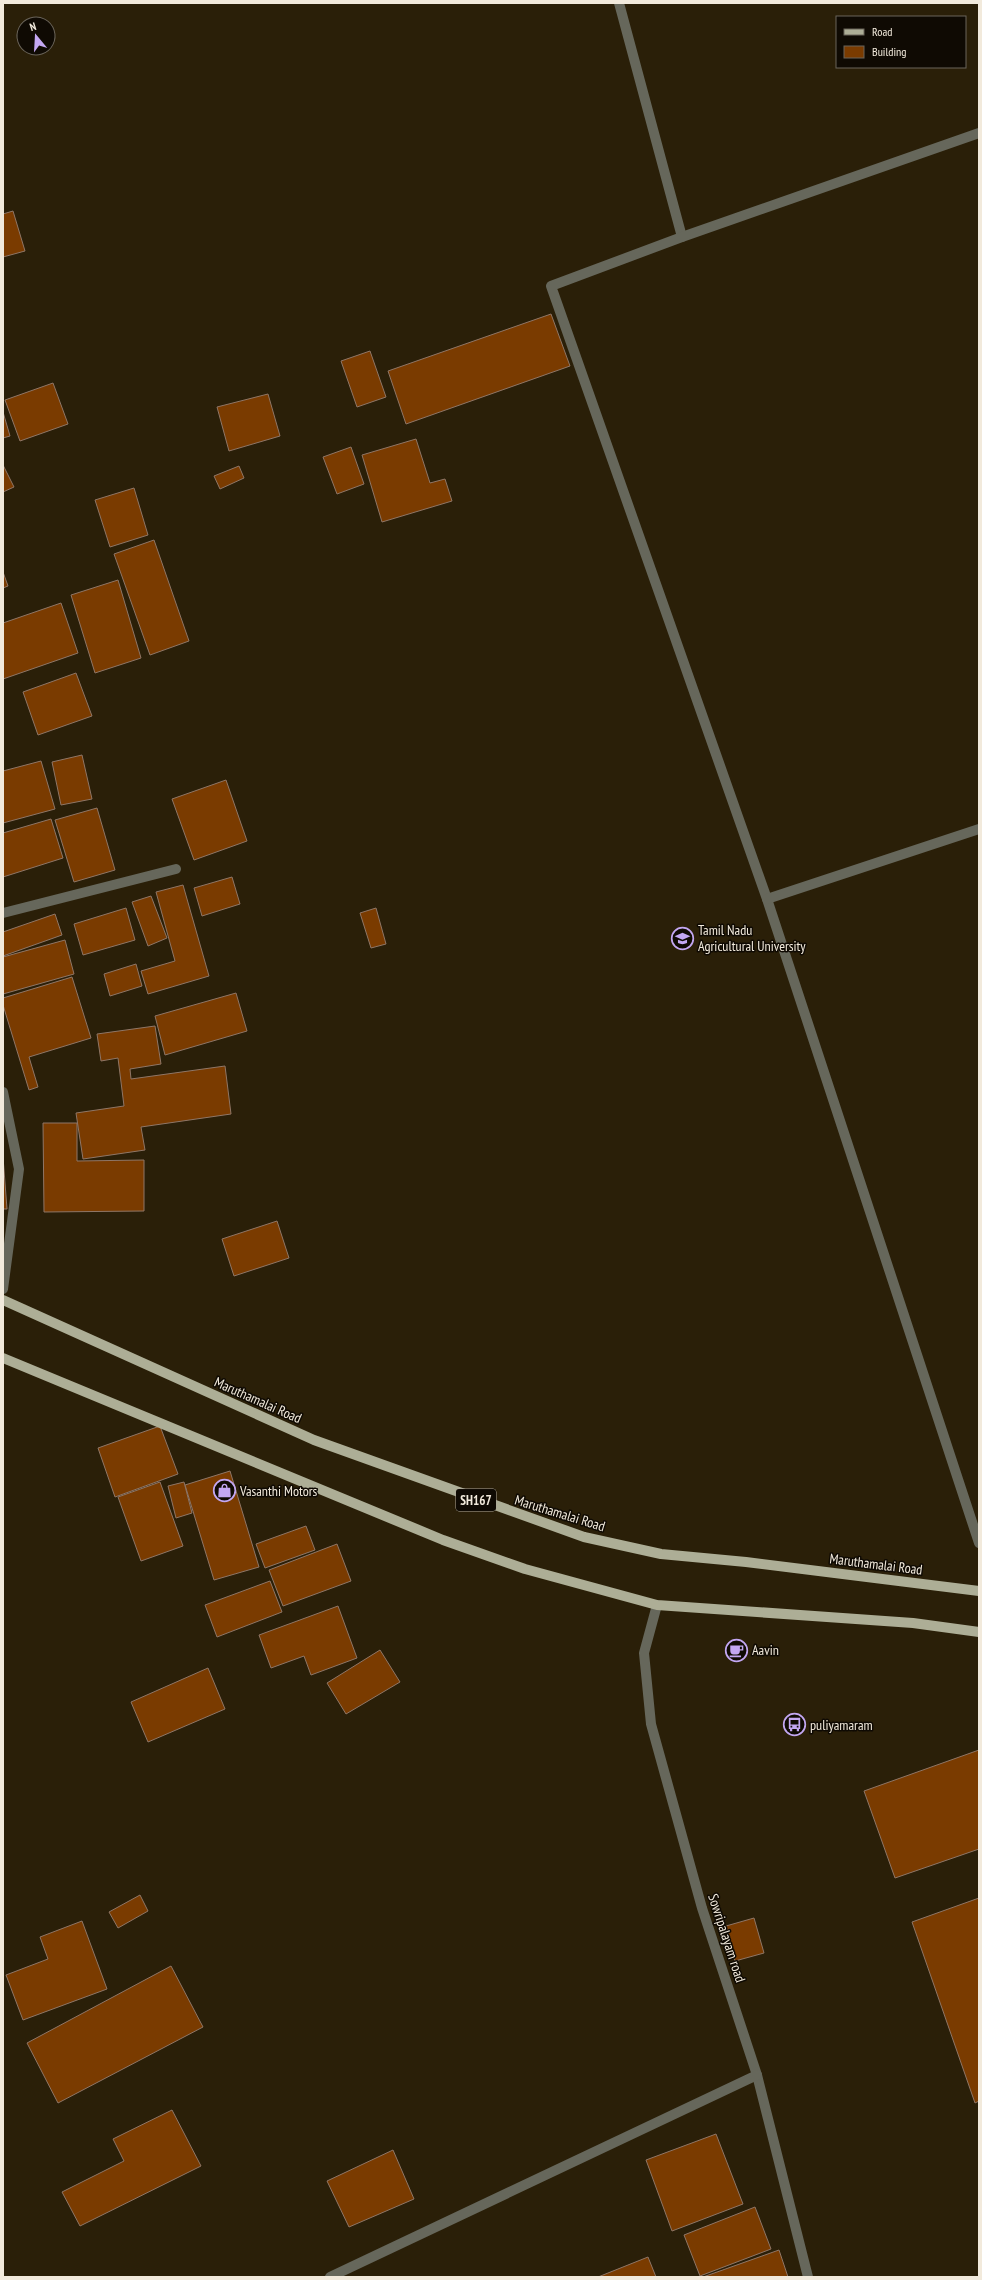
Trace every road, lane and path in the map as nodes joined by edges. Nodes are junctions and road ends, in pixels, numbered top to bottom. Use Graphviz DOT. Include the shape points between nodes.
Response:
graph roads {
  1 [pos="619,3"];
  2 [pos="979,133"];
  3 [pos="682,237"];
  4 [pos="979,829"];
  5 [pos="176,869"];
  6 [pos="768,899"];
  7 [pos="3,913"];
  8 [pos="3,1092"];
  9 [pos="3,1289"];
  10 [pos="3,1300"];
  11 [pos="3,1358"];
  12 [pos="979,1543"];
  13 [pos="979,1591"];
  14 [pos="657,1605"];
  15 [pos="979,1632"];
  16 [pos="757,2075"];
  17 [pos="330,2277"];
  18 [pos="808,2277"];
  1 -- 3 [label="street"];
  2 -- 3 [label="street"];
  3 -- 6 [label="street" via="551,286"];
  4 -- 6 [label="street"];
  5 -- 7 [label="street"];
  6 -- 12 [label="street"];
  8 -- 9 [label="street" via="19,1169"];
  10 -- 13 [label="main road, Maruthamalai Road / SH167" via="314,1440 584,1537 661,1554"];
  11 -- 14 [label="main road" via="443,1540 525,1569"];
  14 -- 15 [label="main road" via="913,1623"];
  14 -- 16 [label="street, Sowripalayam road" via="644,1653 651,1724 702,1908"];
  16 -- 17 [label="street"];
  16 -- 18 [label="street, Sowripalayam road"];
}
